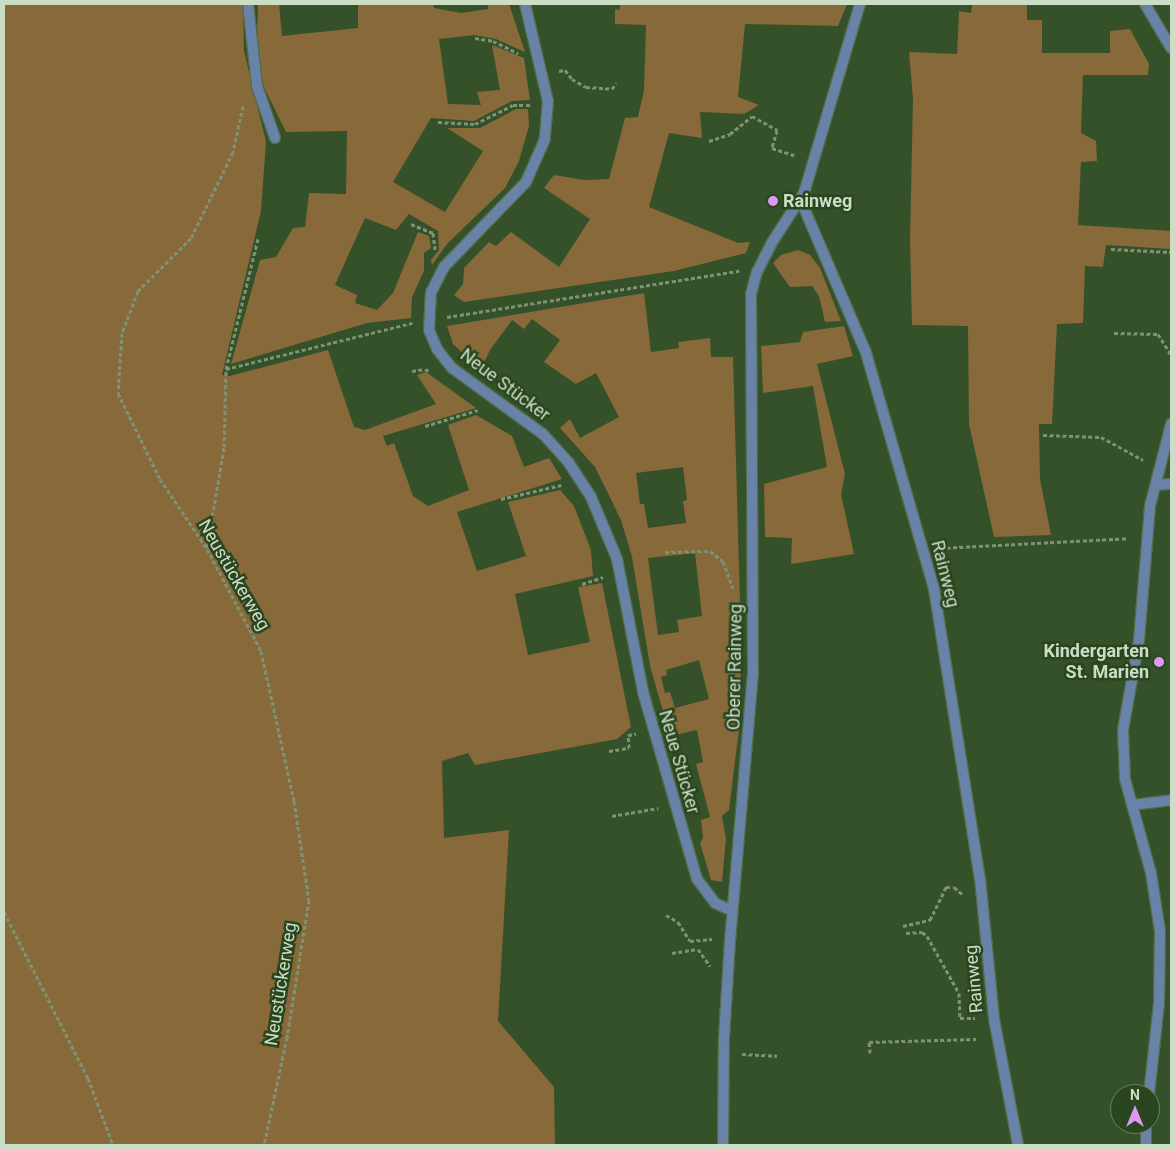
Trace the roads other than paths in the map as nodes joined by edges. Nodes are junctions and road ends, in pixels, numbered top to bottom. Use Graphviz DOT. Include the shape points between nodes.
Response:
graph roads {
  1 [pos="248,4"];
  2 [pos="525,4"];
  3 [pos="860,4"];
  4 [pos="1145,4"];
  5 [pos="1171,48"];
  6 [pos="275,138"];
  7 [pos="801,201"];
  8 [pos="1171,424"];
  9 [pos="1171,484"];
  10 [pos="1156,485"];
  11 [pos="1171,800"];
  12 [pos="1132,805"];
  13 [pos="732,911"];
  14 [pos="1150,1084"];
  15 [pos="723,1145"];
  16 [pos="1018,1145"];
  1 -- 6 [label="street" via="256,86"];
  2 -- 13 [label="street, Neue Stücker" via="548,101 548,122 537,162 526,182 458,250 435,282 428,311 430,330 437,349 452,368 543,434 570,463 591,497 618,559 633,651 658,752 697,879 715,903"];
  3 -- 7 [label="street"];
  4 -- 5 [label="street"];
  7 -- 13 [label="street, Oberer Rainweg" via="771,244 751,294 751,722"];
  7 -- 16 [label="street, Rainweg" via="866,353 934,589 983,902 993,1011"];
  8 -- 10 [label="street"];
  9 -- 10 [label="street"];
  10 -- 12 [label="street" via="1148,523 1139,640 1123,730 1125,779"];
  11 -- 12 [label="street"];
  12 -- 14 [label="street" via="1151,873 1160,931 1159,1003"];
  13 -- 15 [label="street, Oberer Rainweg" via="724,1053"];
}
